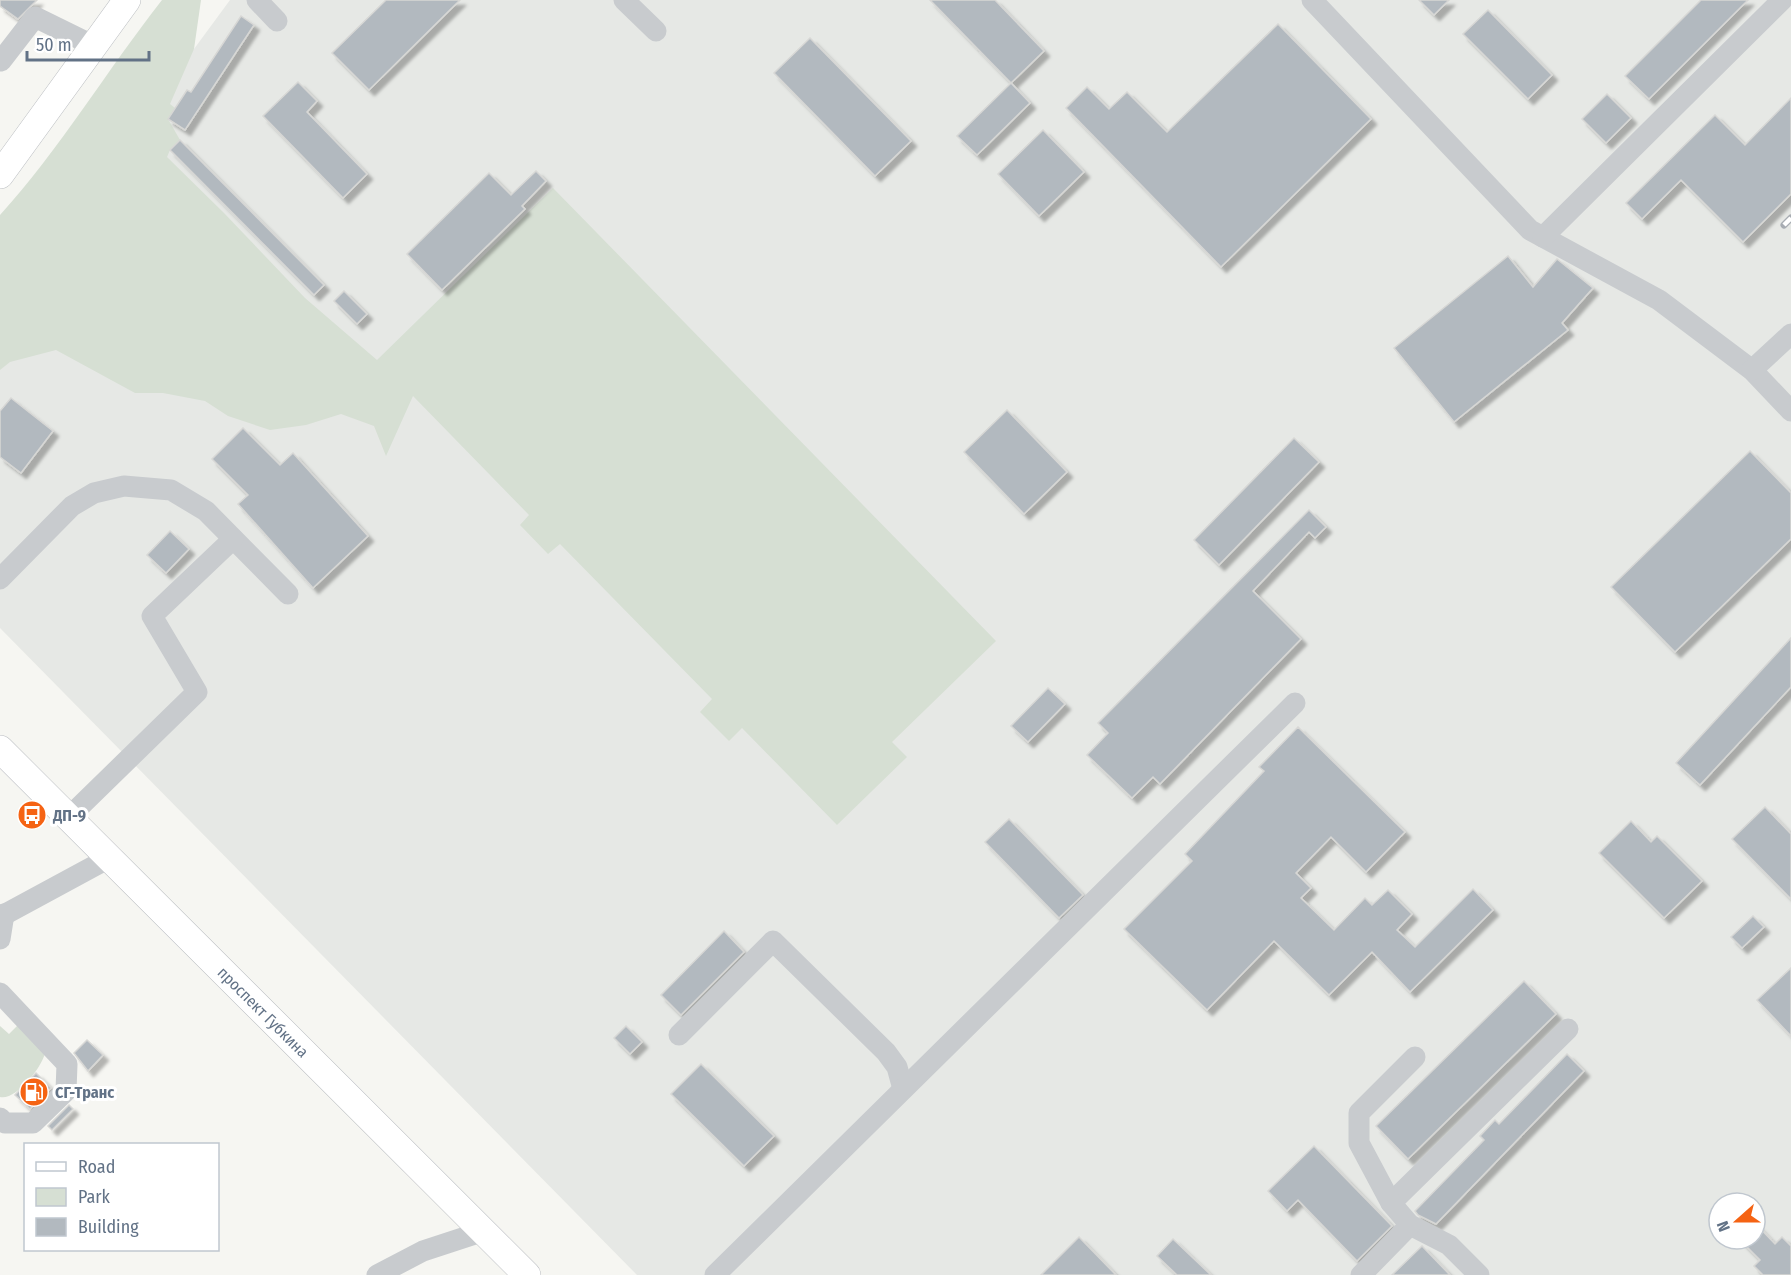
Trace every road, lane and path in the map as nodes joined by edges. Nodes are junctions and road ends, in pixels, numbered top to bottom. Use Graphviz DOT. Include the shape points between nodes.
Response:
graph roads {
  1 [pos="127,0"];
  2 [pos="257,0"];
  3 [pos="624,0"];
  4 [pos="1312,0"];
  5 [pos="1782,0"];
  6 [pos="277,21"];
  7 [pos="656,31"];
  8 [pos="94,46"];
  9 [pos="1,61"];
  10 [pos="0,175"];
  11 [pos="1543,237"];
  12 [pos="1791,334"];
  13 [pos="1752,370"];
  14 [pos="1791,411"];
  15 [pos="233,539"];
  16 [pos="0,579"];
  17 [pos="288,594"];
  18 [pos="1295,703"];
  19 [pos="0,749"];
  20 [pos="69,817"];
  21 [pos="109,858"];
  22 [pos="2,916"];
  23 [pos="0,939"];
  24 [pos="0,993"];
  25 [pos="1568,1029"];
  26 [pos="679,1035"];
  27 [pos="1415,1057"];
  28 [pos="903,1089"];
  29 [pos="0,1118"];
  30 [pos="1391,1203"];
  31 [pos="1410,1225"];
  32 [pos="484,1231"];
  33 [pos="377,1275"];
  34 [pos="527,1275"];
  35 [pos="715,1275"];
  36 [pos="1362,1275"];
  37 [pos="1479,1275"];
  1 -- 8 [label="main road"];
  2 -- 6 [label="street"];
  3 -- 7 [label="street"];
  4 -- 11 [label="street" via="1530,230"];
  5 -- 11 [label="street"];
  8 -- 9 [label="street" via="35,17"];
  8 -- 10 [label="main road"];
  11 -- 13 [label="street" via="1659,300"];
  12 -- 13 [label="street"];
  13 -- 14 [label="street"];
  15 -- 16 [label="street" via="206,511 171,490 123,486 94,493 72,506"];
  15 -- 17 [label="street"];
  15 -- 20 [label="street" via="152,616 197,692"];
  18 -- 28 [label="street"];
  19 -- 20 [label="main road, проспект Губкина"];
  20 -- 21 [label="main road, проспект Губкина"];
  21 -- 22 [label="street"];
  21 -- 32 [label="main road, проспект Губкина"];
  22 -- 23 [label="street"];
  24 -- 29 [label="street" via="67,1064 66,1091 33,1123 5,1123"];
  25 -- 30 [label="street"];
  26 -- 28 [label="street" via="773,941 886,1052 897,1068"];
  27 -- 30 [label="street" via="1359,1113 1359,1143"];
  28 -- 35 [label="street"];
  30 -- 31 [label="street"];
  31 -- 36 [label="street"];
  31 -- 37 [label="street" via="1449,1245"];
  32 -- 33 [label="street" via="423,1251"];
  32 -- 34 [label="main road, проспект Губкина"];
}
